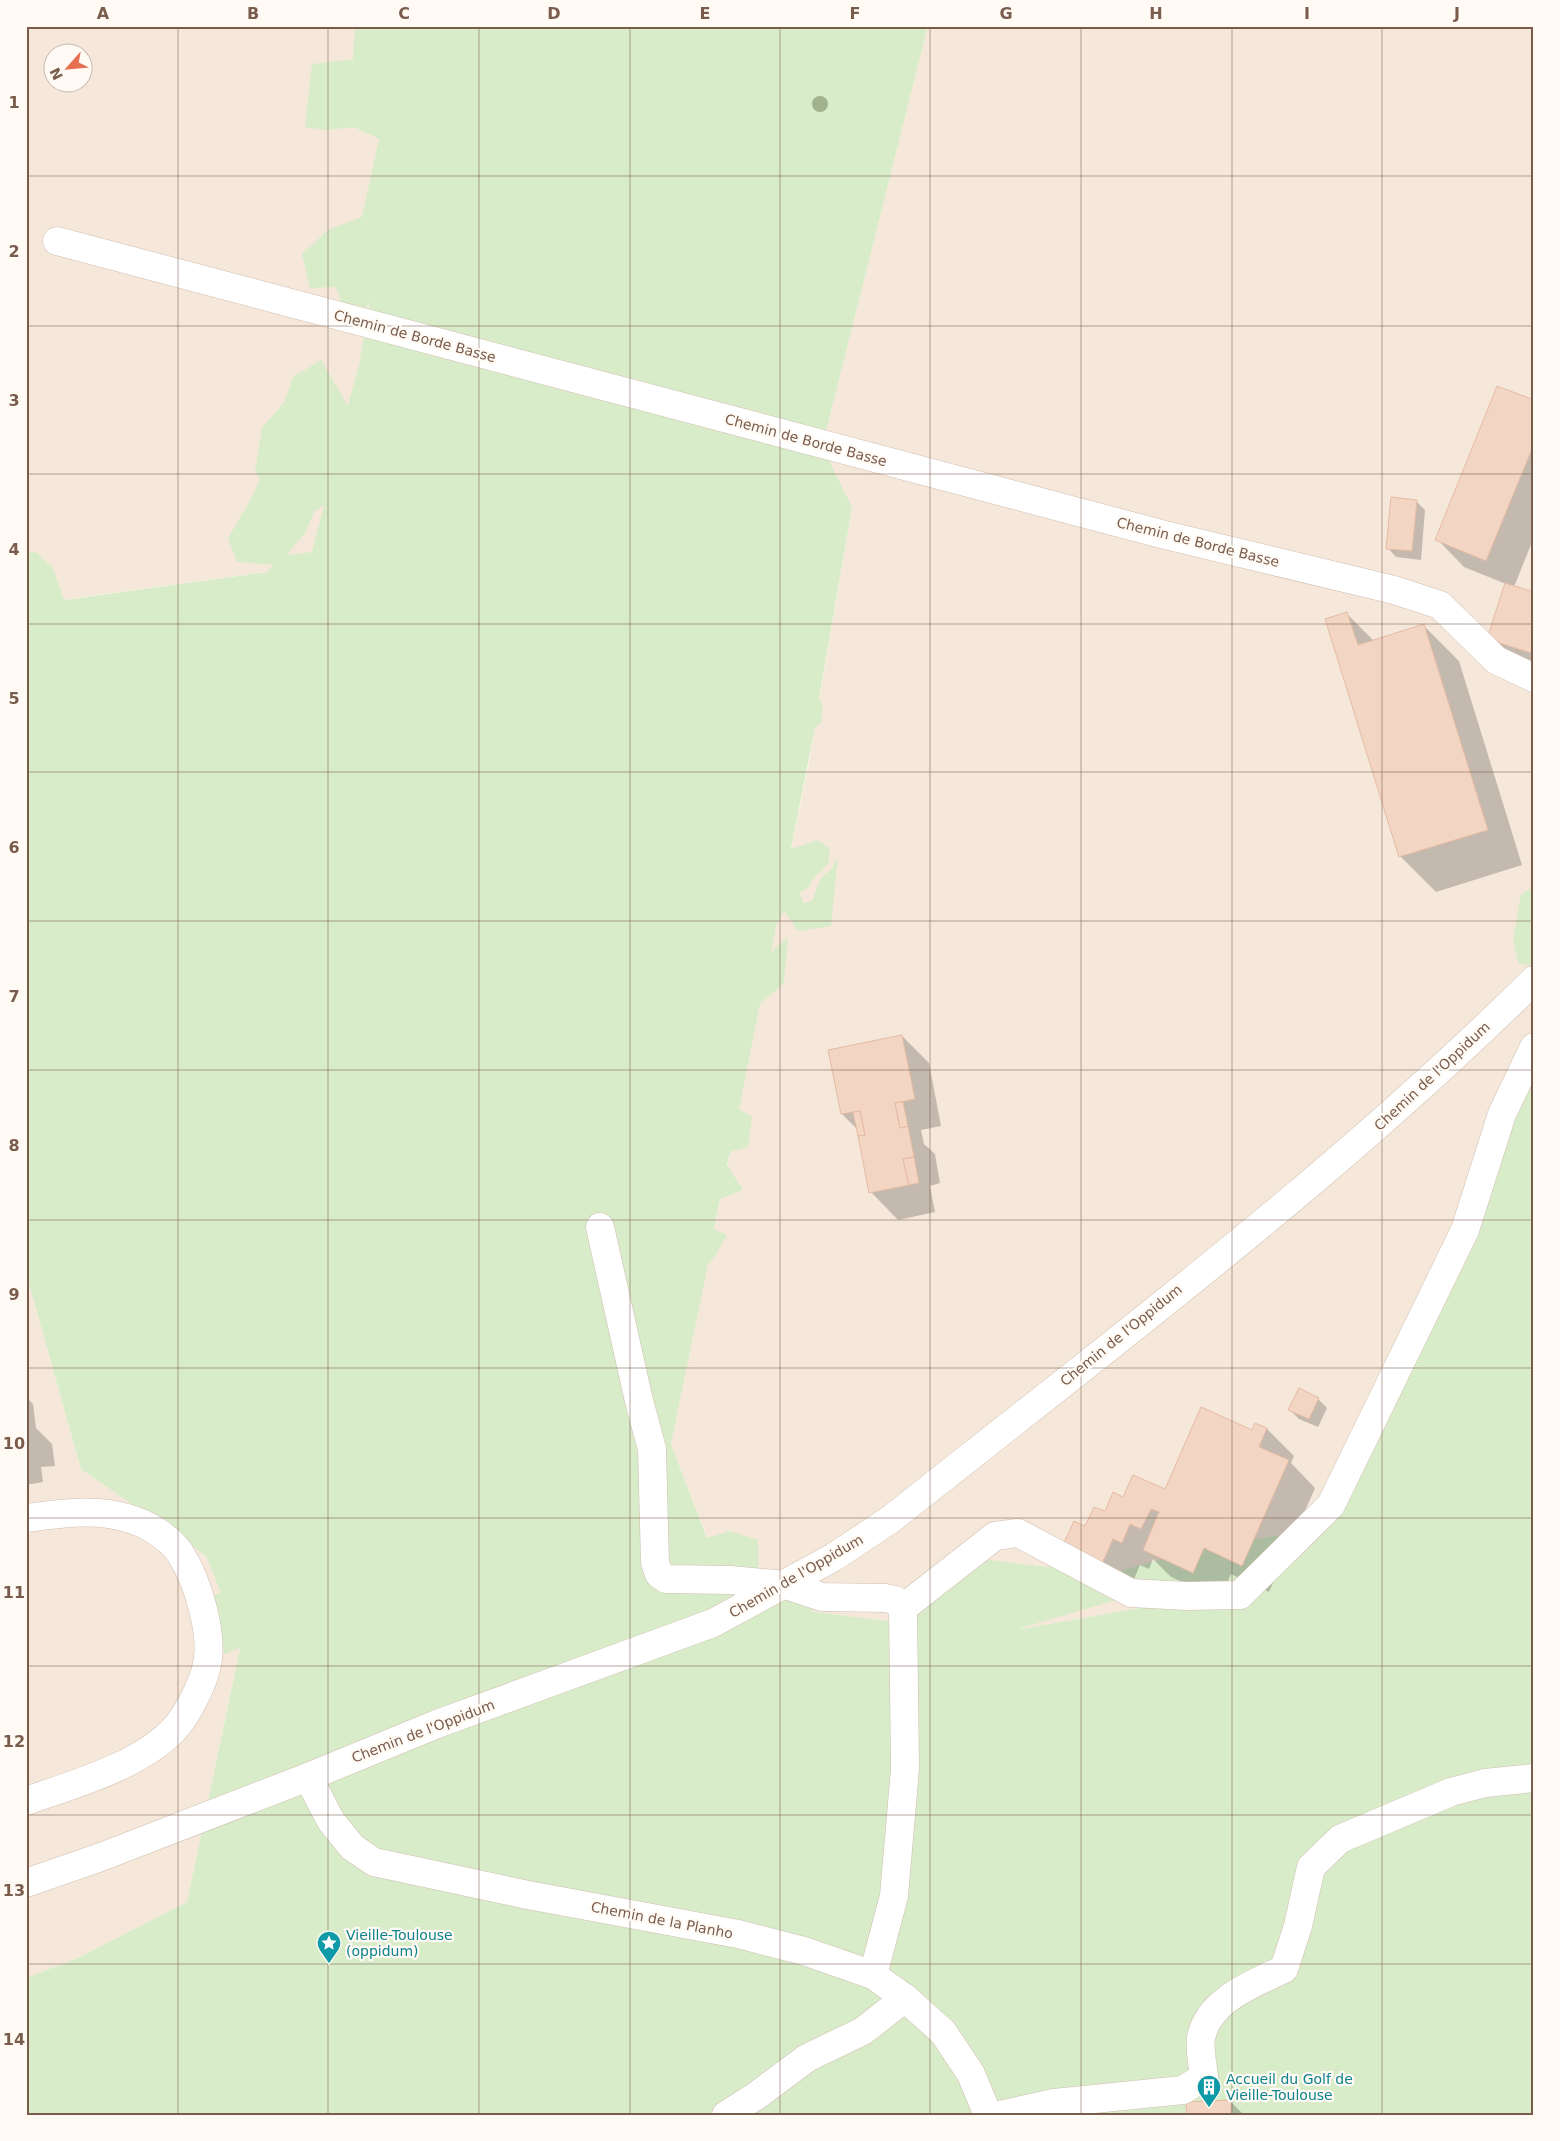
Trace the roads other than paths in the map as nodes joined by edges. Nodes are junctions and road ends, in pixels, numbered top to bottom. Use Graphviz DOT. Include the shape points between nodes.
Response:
graph roads {
  1 [pos="57,241"];
  2 [pos="1534,678"];
  3 [pos="1534,980"];
  4 [pos="1534,1047"];
  5 [pos="600,1227"];
  6 [pos="26,1518"];
  7 [pos="786,1585"];
  8 [pos="903,1608"];
  9 [pos="308,1777"];
  10 [pos="1534,1778"];
  11 [pos="26,1801"];
  12 [pos="26,1883"];
  13 [pos="872,1976"];
  14 [pos="905,1998"];
  15 [pos="726,2115"];
  16 [pos="988,2115"];
  17 [pos="1000,2115"];
  1 -- 2 [label="street, Chemin de Borde Basse" via="1165,535 1394,590 1440,605 1496,660"];
  3 -- 7 [label="street, Chemin de l'Oppidum" via="1382,1123 1284,1206 891,1519"];
  4 -- 8 [label="street" via="1502,1114 1465,1230 1331,1505 1240,1595 1131,1593 1018,1533 995,1536"];
  5 -- 7 [label="street" via="652,1449 655,1563 659,1574 666,1579"];
  6 -- 11 [label="street" via="93,1511 128,1518 157,1531 179,1552 196,1585 208,1627 207,1668 177,1726 143,1755"];
  7 -- 8 [label="street" via="822,1597 885,1598 895,1600"];
  7 -- 9 [label="street, Chemin de l'Oppidum" via="713,1623 437,1724"];
  8 -- 13 [label="street" via="904,1769 895,1886"];
  9 -- 12 [label="street, Chemin de l'Oppidum"];
  9 -- 13 [label="street, Chemin de la Planho" via="331,1821 352,1847 374,1862 738,1934 804,1952"];
  10 -- 17 [label="street" via="1485,1783 1451,1792 1340,1839 1311,1867 1298,1926 1284,1969 1235,1994 1211,2014 1201,2039 1204,2077 1183,2090 1054,2103"];
  13 -- 14 [label="street, Chemin de la Planho"];
  14 -- 15 [label="street" via="863,2031 806,2058"];
  14 -- 16 [label="street, Chemin de la Planho" via="943,2032 971,2074"];
}
